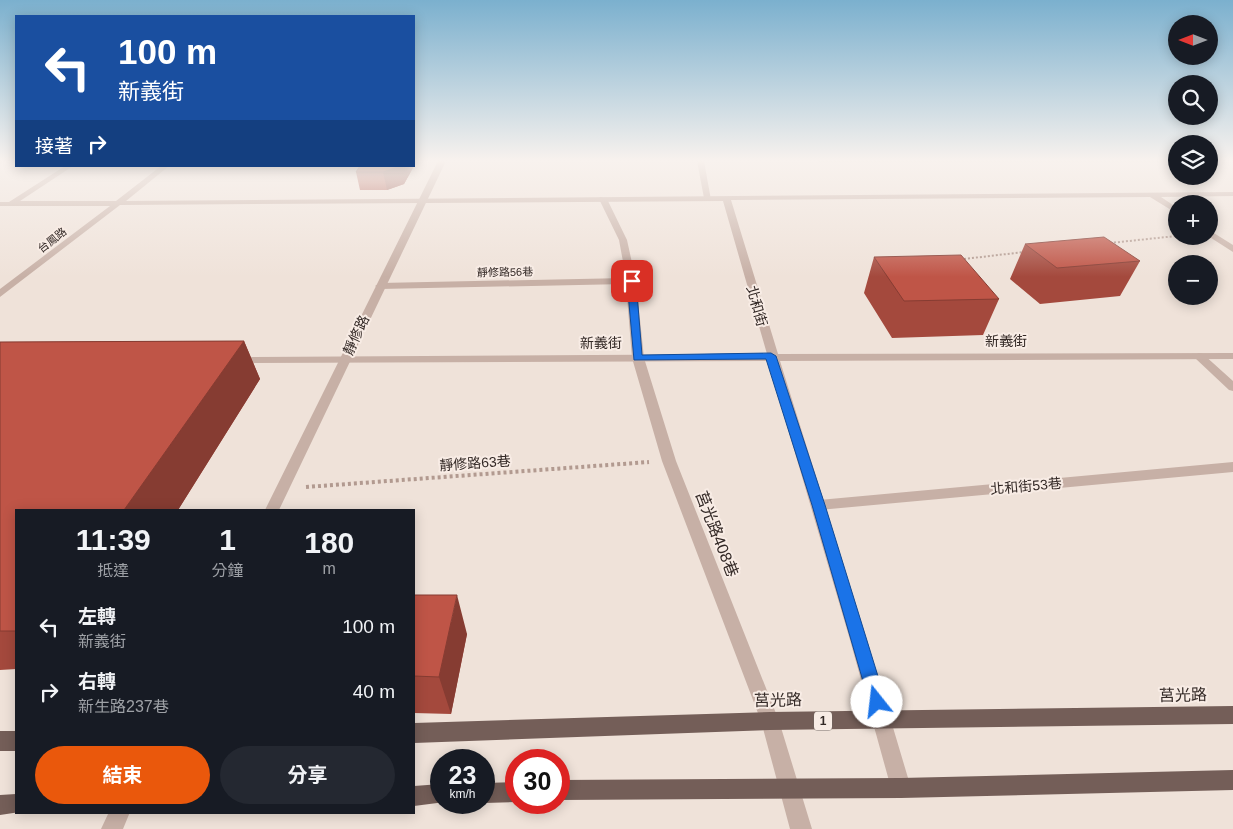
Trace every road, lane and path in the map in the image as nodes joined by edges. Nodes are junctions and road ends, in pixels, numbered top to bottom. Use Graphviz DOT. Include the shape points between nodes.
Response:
graph roads {
  1 [pos="603,199"];
  2 [pos="18,200"];
  3 [pos="122,200"];
  4 [pos="422,200"];
  5 [pos="479,200"];
  6 [pos="726,200"];
  7 [pos="118,203"];
  8 [pos="0,204"];
  9 [pos="11,204"];
  10 [pos="0,210"];
  11 [pos="1168,237"];
  12 [pos="1218,239"];
  13 [pos="1109,243"];
  14 [pos="1233,249"];
  15 [pos="1032,252"];
  16 [pos="964,259"];
  17 [pos="632,281"];
  18 [pos="380,286"];
  19 [pos="0,294"];
  20 [pos="771,356"];
  21 [pos="1199,356"];
  22 [pos="1233,356"];
  23 [pos="638,358"];
  24 [pos="225,360"];
  25 [pos="344,361"];
  26 [pos="1233,387"];
  27 [pos="669,461"];
  28 [pos="1233,467"];
  29 [pos="282,488"];
  30 [pos="819,505"];
  31 [pos="272,509"];
  32 [pos="1233,715"];
  33 [pos="882,720"];
  34 [pos="770,721"];
  35 [pos="415,733"];
  36 [pos="0,741"];
  37 [pos="15,741"];
  38 [pos="1233,780"];
  39 [pos="788,788"];
  40 [pos="901,788"];
  41 [pos="570,790"];
  42 [pos="430,795"];
  43 [pos="415,796"];
  44 [pos="15,804"];
  45 [pos="0,805"];
  46 [pos="119,814"];
  47 [pos="112,829"];
  48 [pos="801,829"];
  1 -- 17 [label="street, 莒光路408巷" via="623,240"];
  2 -- 9 [label="street"];
  3 -- 7 [label="street, 台鳳路"];
  4 -- 5 [label="street"];
  4 -- 7 [label="street"];
  4 -- 18 [label="street, 靜修路"];
  6 -- 20 [label="street, 北和街"];
  7 -- 9 [label="street"];
  7 -- 19 [label="street, 台鳳路"];
  8 -- 9 [label="street"];
  9 -- 10 [label="street"];
  11 -- 13 [label="path"];
  12 -- 14 [label="street"];
  15 -- 16 [label="path"];
  17 -- 18 [label="street, 靜修路56巷"];
  17 -- 23 [label="street, 莒光路408巷"];
  18 -- 25 [label="street, 靜修路"];
  20 -- 21 [label="street, 新義街"];
  20 -- 23 [label="street, 新義街"];
  20 -- 30 [label="street, 北和街"];
  21 -- 22 [label="street, 新義街"];
  21 -- 26 [label="street"];
  23 -- 25 [label="street, 新義街"];
  23 -- 27 [label="street, 莒光路408巷"];
  24 -- 25 [label="street, 新義街"];
  25 -- 29 [label="street, 靜修路"];
  27 -- 29 [label="path, 靜修路63巷"];
  27 -- 34 [label="street, 莒光路408巷"];
  28 -- 30 [label="street, 北和街53巷"];
  29 -- 31 [label="street, 靜修路"];
  30 -- 33 [label="street, 北和街"];
  32 -- 33 [label="main road, 莒光路 / 1"];
  33 -- 34 [label="main road, 莒光路 / 1"];
  33 -- 40 [label="street, 北和街"];
  34 -- 35 [label="main road, 莒光路 / 1"];
  34 -- 39 [label="street, 莒光路408巷"];
  36 -- 37 [label="main road"];
  38 -- 40 [label="main road"];
  39 -- 40 [label="main road"];
  39 -- 41 [label="main road"];
  39 -- 48 [label="street, 莒光路408巷"];
  42 -- 43 [label="main road"];
  44 -- 45 [label="main road"];
  46 -- 47 [label="street"];
}
